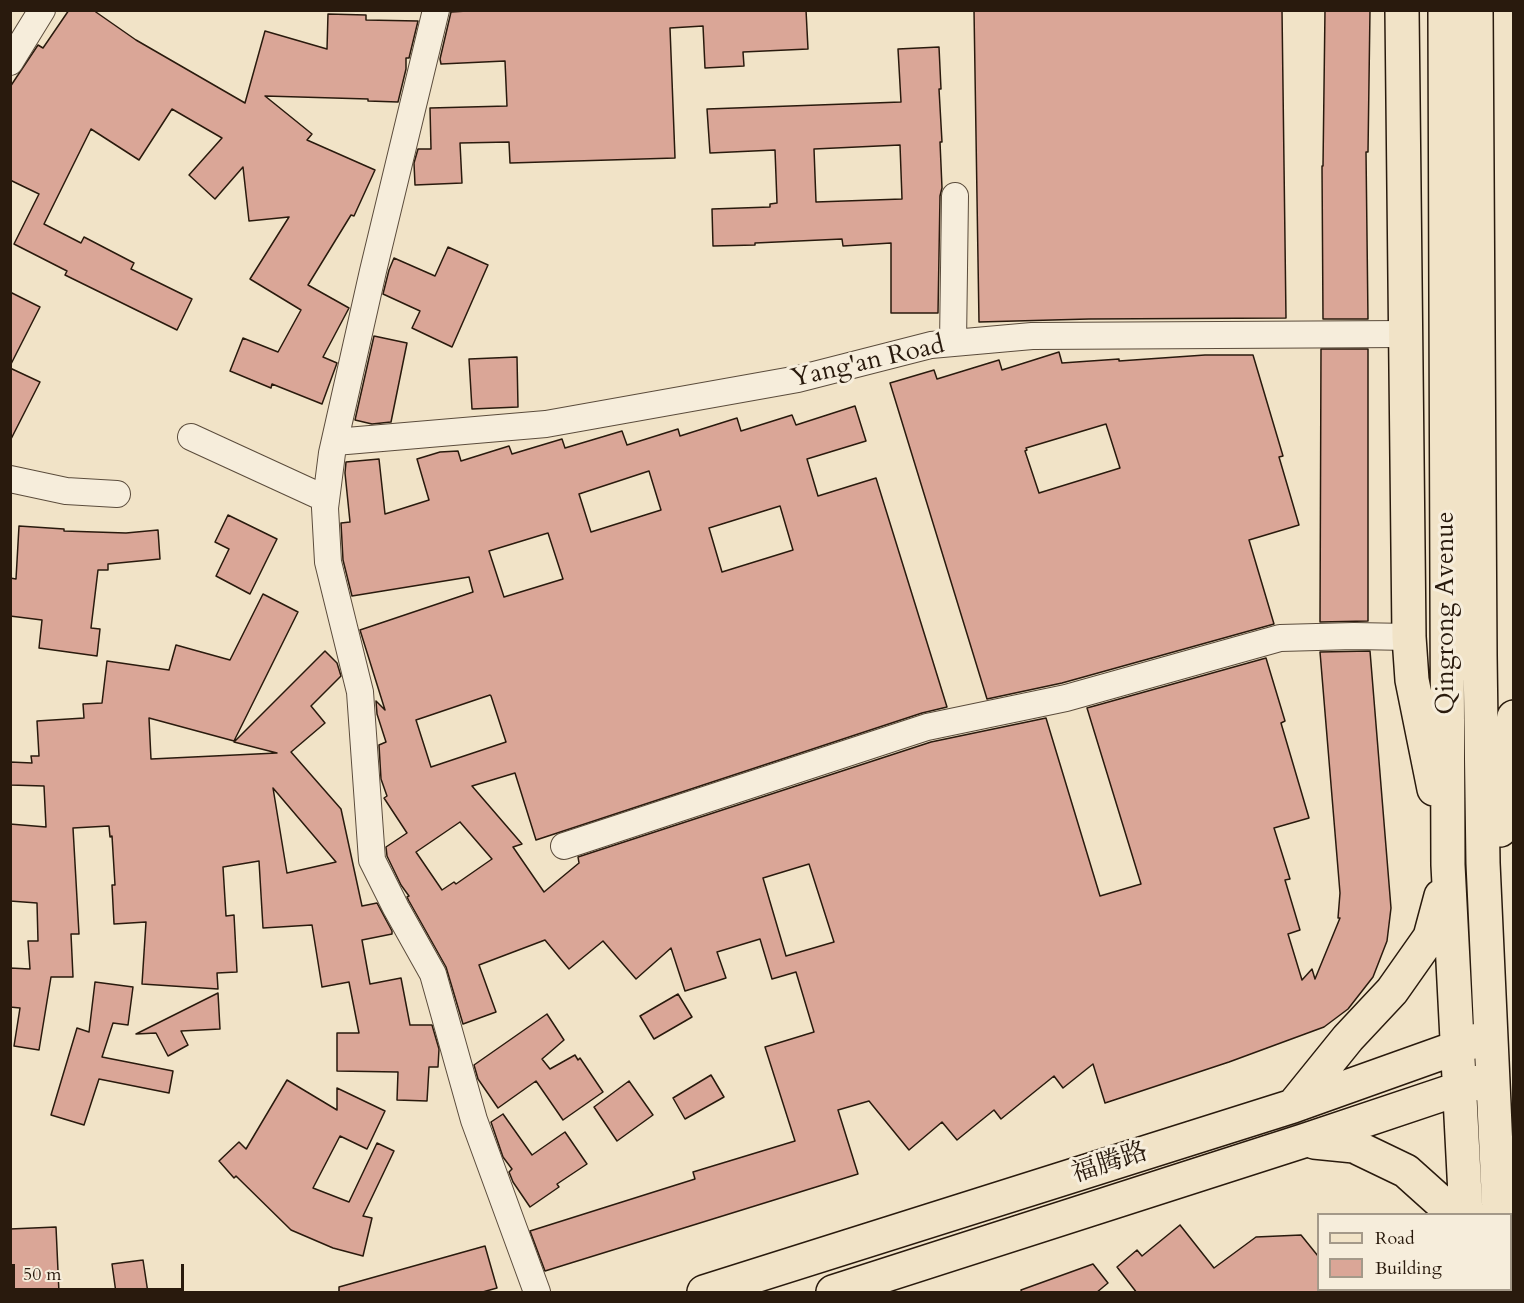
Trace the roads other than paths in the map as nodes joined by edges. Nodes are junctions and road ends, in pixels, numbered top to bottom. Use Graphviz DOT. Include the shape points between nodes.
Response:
graph roads {
  1 [pos="42,10"];
  2 [pos="436,10"];
  3 [pos="1402,10"];
  4 [pos="1444,10"];
  5 [pos="1476,10"];
  6 [pos="10,62"];
  7 [pos="955,196"];
  8 [pos="1405,334"];
  9 [pos="953,343"];
  10 [pos="191,437"];
  11 [pos="335,442"];
  12 [pos="10,479"];
  13 [pos="117,494"];
  14 [pos="326,499"];
  15 [pos="1409,637"];
  16 [pos="1514,717"];
  17 [pos="564,846"];
  18 [pos="1483,863"];
  19 [pos="1448,865"];
  20 [pos="1485,896"];
  21 [pos="1514,914"];
  22 [pos="1503,1031"];
  23 [pos="1457,1047"];
  24 [pos="1503,1074"];
  25 [pos="1460,1088"];
  26 [pos="1293,1106"];
  27 [pos="1303,1141"];
  28 [pos="1450,1213"];
  29 [pos="1466,1213"];
  30 [pos="1499,1213"];
  31 [pos="537,1293"];
  32 [pos="704,1293"];
  33 [pos="833,1293"];
  1 -- 6 [label="street"];
  2 -- 11 [label="street"];
  3 -- 8 [label="main road"];
  4 -- 19 [label="main road, Qingrong Avenue"];
  5 -- 18 [label="main road, Qingrong Avenue"];
  7 -- 9 [label="street"];
  8 -- 9 [label="street, Yang'an Road" via="1032,336"];
  8 -- 15 [label="main road"];
  9 -- 11 [label="street, Yang'an Road" via="931,345 798,379 546,424"];
  10 -- 14 [label="street"];
  11 -- 14 [label="street"];
  12 -- 13 [label="street" via="66,491"];
  14 -- 31 [label="street" via="328,562 360,692 372,860 433,974 474,1120"];
  15 -- 17 [label="street" via="1280,638 1066,698 927,727"];
  15 -- 19 [label="main road" via="1412,680"];
  16 -- 18 [label="main road" via="1499,836"];
  18 -- 20 [label="main road, Qingrong Avenue"];
  19 -- 23 [label="main road, Qingrong Avenue"];
  19 -- 26 [label="main road" via="1430,937 1392,991"];
  20 -- 21 [label="main road"];
  20 -- 22 [label="main road, Qingrong Avenue"];
  22 -- 23 [label="main road, 福腾路"];
  22 -- 24 [label="main road, Qingrong Avenue"];
  23 -- 25 [label="main road, Qingrong Avenue"];
  23 -- 26 [label="main road, 福腾路"];
  24 -- 25 [label="main road, 福腾路"];
  24 -- 30 [label="main road, Qingrong Avenue"];
  25 -- 27 [label="main road, 福腾路"];
  25 -- 29 [label="main road, Qingrong Avenue"];
  26 -- 32 [label="main road, 福腾路"];
  27 -- 28 [label="main road" via="1354,1146 1406,1170"];
  27 -- 33 [label="main road, 福腾路"];
}
